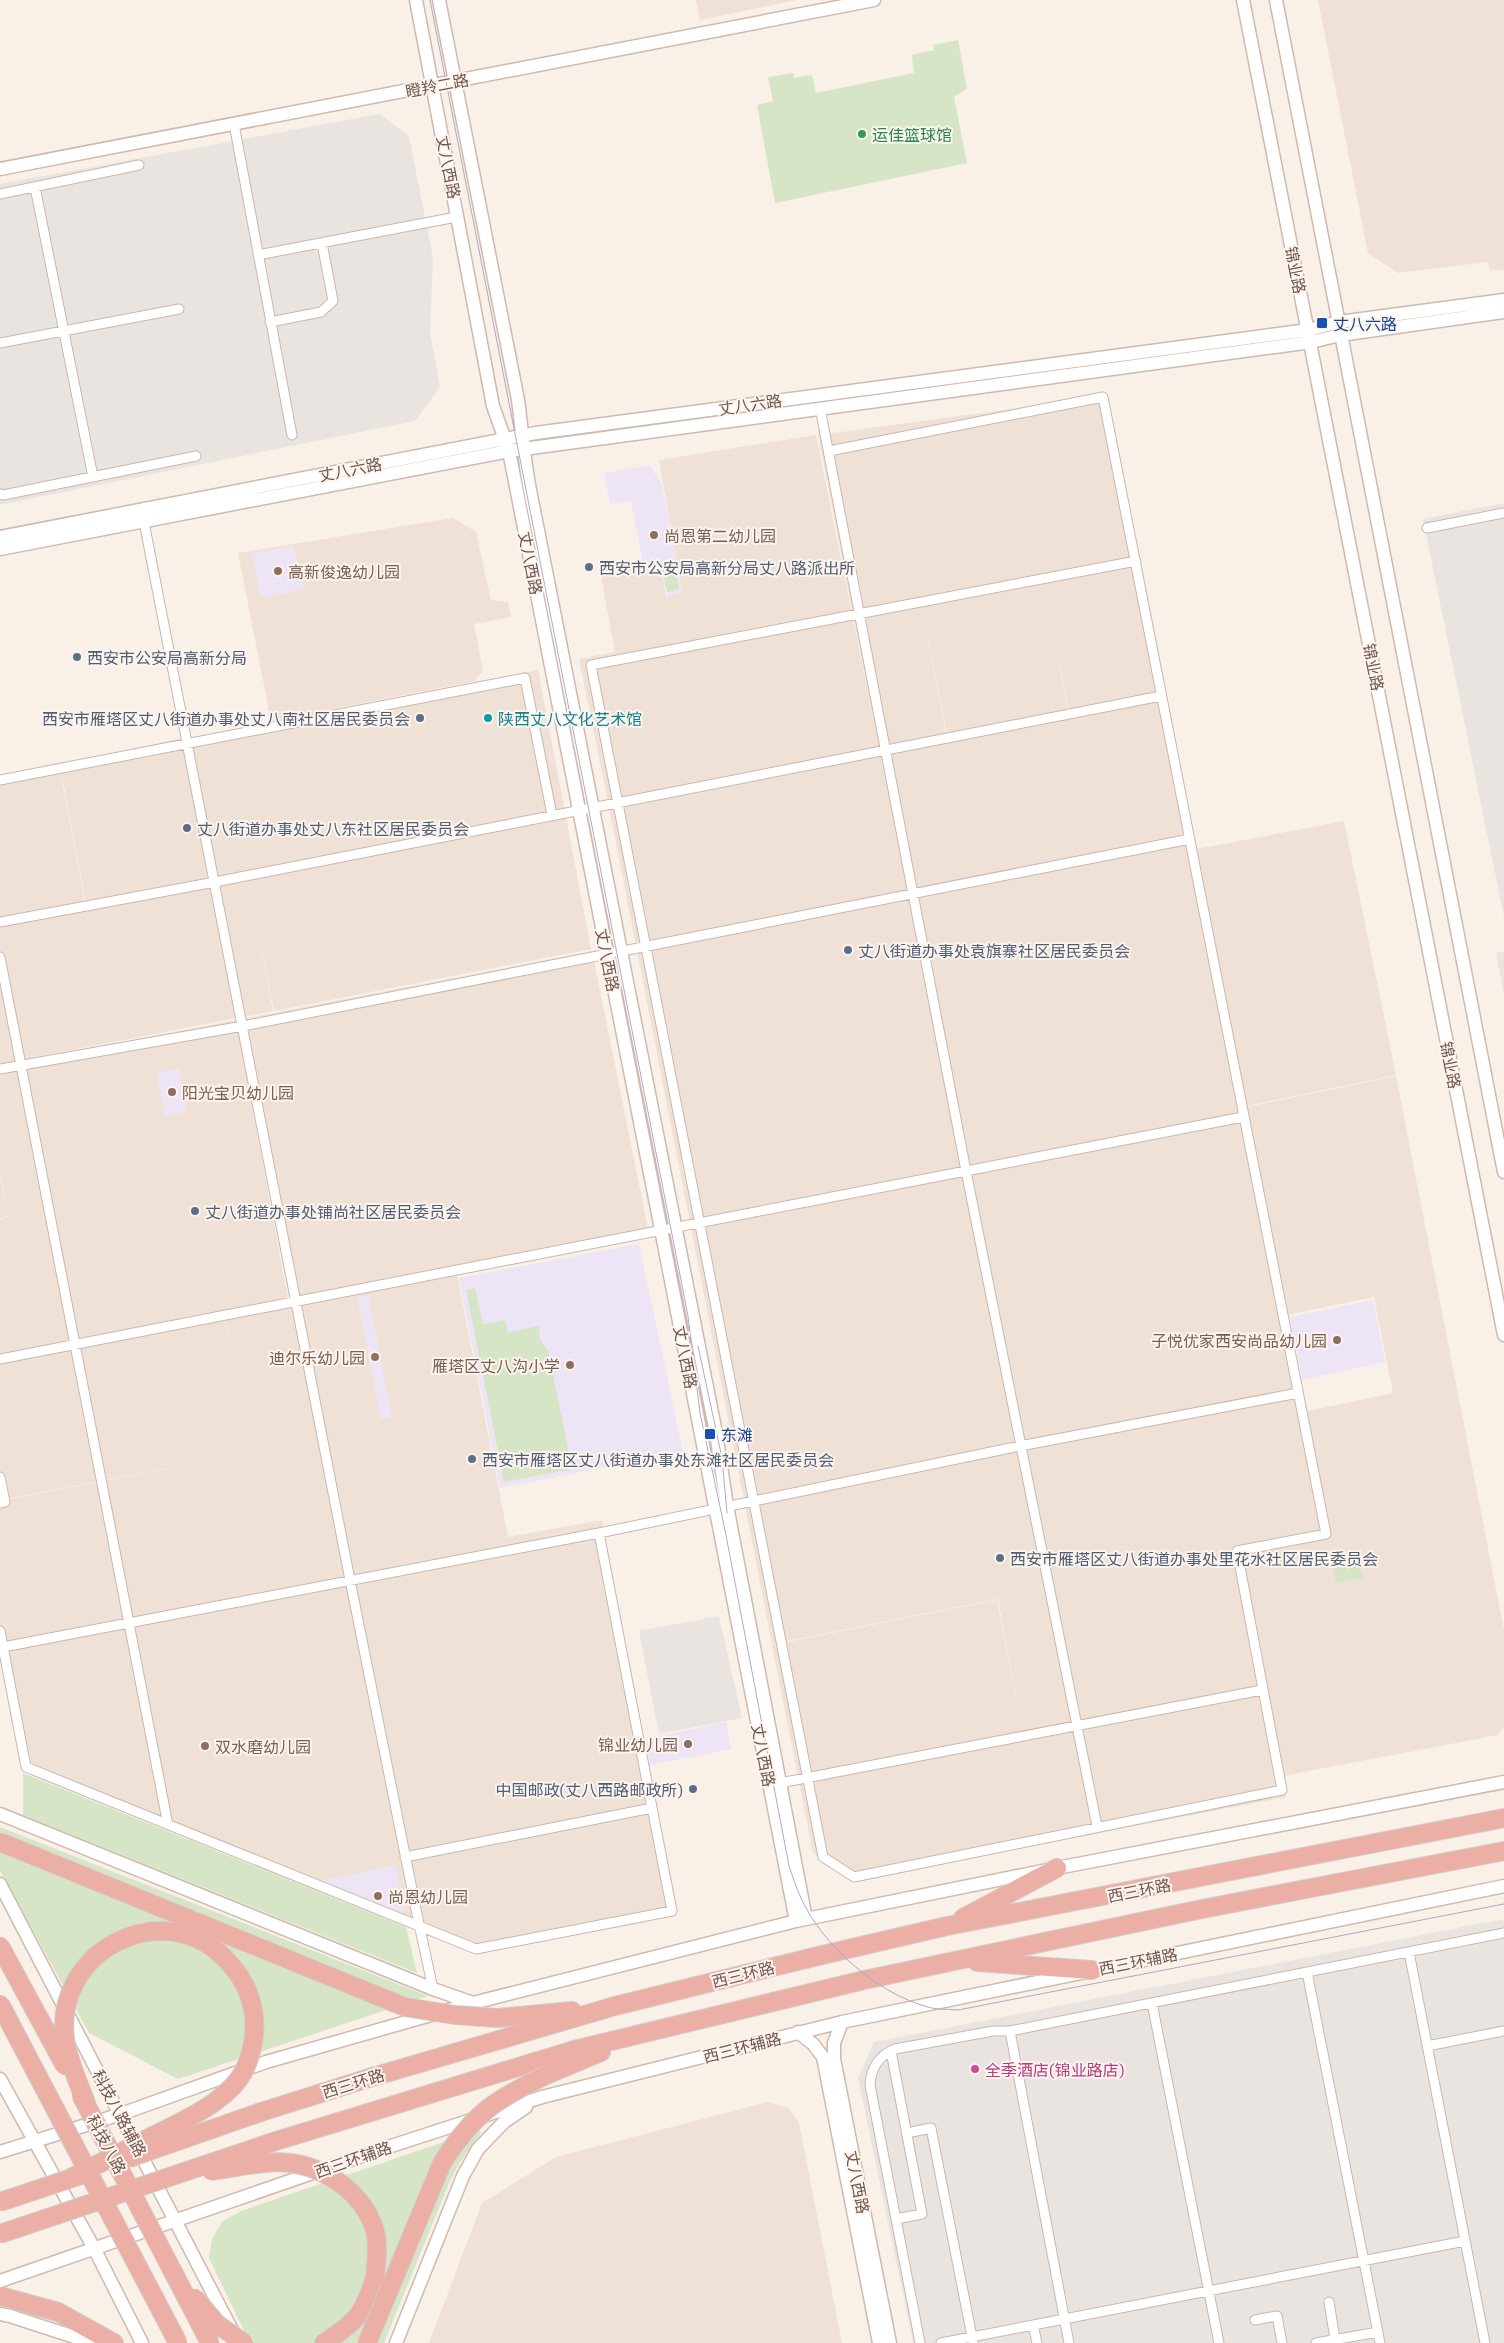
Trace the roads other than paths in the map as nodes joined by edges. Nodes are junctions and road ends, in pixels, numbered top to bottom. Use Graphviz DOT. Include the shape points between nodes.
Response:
graph roads {
  1 [pos="416,0"];
  2 [pos="439,0"];
  3 [pos="874,0"];
  4 [pos="1242,0"];
  5 [pos="1276,0"];
  6 [pos="455,81"];
  7 [pos="433,86"];
  8 [pos="234,124"];
  9 [pos="139,165"];
  10 [pos="0,169"];
  11 [pos="35,187"];
  12 [pos="0,194"];
  13 [pos="452,218"];
  14 [pos="322,243"];
  15 [pos="258,255"];
  16 [pos="1504,300"];
  17 [pos="178,309"];
  18 [pos="1504,312"];
  19 [pos="270,322"];
  20 [pos="1339,322"];
  21 [pos="64,331"];
  22 [pos="1340,335"];
  23 [pos="1309,336"];
  24 [pos="0,343"];
  25 [pos="820,408"];
  26 [pos="292,436"];
  27 [pos="523,436"];
  28 [pos="507,445"];
  29 [pos="522,449"];
  30 [pos="829,452"];
  31 [pos="196,456"];
  32 [pos="93,477"];
  33 [pos="0,494"];
  34 [pos="1504,513"];
  35 [pos="144,522"];
  36 [pos="1427,528"];
  37 [pos="0,537"];
  38 [pos="0,549"];
  39 [pos="1136,561"];
  40 [pos="858,615"];
  41 [pos="1161,696"];
  42 [pos="188,744"];
  43 [pos="884,750"];
  44 [pos="0,780"];
  45 [pos="618,802"];
  46 [pos="593,807"];
  47 [pos="579,809"];
  48 [pos="552,815"];
  49 [pos="1190,839"];
  50 [pos="215,882"];
  51 [pos="913,894"];
  52 [pos="0,922"];
  53 [pos="646,946"];
  54 [pos="621,951"];
  55 [pos="607,954"];
  56 [pos="0,957"];
  57 [pos="243,1026"];
  58 [pos="20,1065"];
  59 [pos="0,1069"];
  60 [pos="1243,1117"];
  61 [pos="966,1170"];
  62 [pos="1504,1172"];
  63 [pos="700,1223"];
  64 [pos="674,1227"];
  65 [pos="661,1229"];
  66 [pos="297,1303"];
  67 [pos="1504,1335"];
  68 [pos="74,1346"];
  69 [pos="0,1359"];
  70 [pos="1298,1393"];
  71 [pos="1020,1446"];
  72 [pos="0,1477"];
  73 [pos="754,1501"];
  74 [pos="0,1503"];
  75 [pos="722,1507"];
  76 [pos="599,1533"];
  77 [pos="350,1580"];
  78 [pos="128,1623"];
  79 [pos="0,1632"];
  80 [pos="3,1647"];
  81 [pos="1262,1690"];
  82 [pos="1077,1725"];
  83 [pos="808,1778"];
  84 [pos="1504,1782"];
  85 [pos="780,1783"];
  86 [pos="652,1808"];
  87 [pos="0,1814"];
  88 [pos="1504,1818"];
  89 [pos="168,1825"];
  90 [pos="1097,1826"];
  91 [pos="0,1842"];
  92 [pos="1504,1851"];
  93 [pos="405,1857"];
  94 [pos="1058,1868"];
  95 [pos="0,1884"];
  96 [pos="1504,1886"];
  97 [pos="801,1920"];
  98 [pos="418,1924"];
  99 [pos="947,1926"];
  100 [pos="1504,1933"];
  101 [pos="0,1946"];
  102 [pos="1409,1952"];
  103 [pos="954,1960"];
  104 [pos="1092,1970"];
  105 [pos="1307,1972"];
  106 [pos="433,1989"];
  107 [pos="473,2003"];
  108 [pos="1152,2003"];
  109 [pos="0,2004"];
  110 [pos="615,2006"];
  111 [pos="842,2022"];
  112 [pos="656,2030"];
  113 [pos="1010,2031"];
  114 [pos="1504,2031"];
  115 [pos="798,2032"];
  116 [pos="1427,2046"];
  117 [pos="891,2051"];
  118 [pos="0,2079"];
  119 [pos="542,2098"];
  120 [pos="87,2106"];
  121 [pos="121,2114"];
  122 [pos="906,2133"];
  123 [pos="33,2143"];
  124 [pos="0,2152"];
  125 [pos="170,2176"];
  126 [pos="71,2178"];
  127 [pos="0,2202"];
  128 [pos="896,2219"];
  129 [pos="176,2220"];
  130 [pos="0,2234"];
  131 [pos="1465,2241"];
  132 [pos="94,2250"];
  133 [pos="1364,2261"];
  134 [pos="177,2277"];
  135 [pos="0,2281"];
  136 [pos="1209,2291"];
  137 [pos="0,2296"];
  138 [pos="1329,2302"];
  139 [pos="0,2314"];
  140 [pos="1065,2319"];
  141 [pos="1255,2320"];
  142 [pos="1034,2325"];
  143 [pos="1378,2332"];
  144 [pos="1336,2339"];
  145 [pos="972,2340"];
  146 [pos="93,2343"];
  147 [pos="114,2343"];
  148 [pos="142,2343"];
  149 [pos="178,2343"];
  150 [pos="210,2343"];
  151 [pos="239,2343"];
  152 [pos="244,2343"];
  153 [pos="324,2343"];
  154 [pos="367,2343"];
  155 [pos="396,2343"];
  156 [pos="879,2343"];
  157 [pos="890,2343"];
  158 [pos="920,2343"];
  159 [pos="942,2343"];
  160 [pos="1037,2343"];
  161 [pos="1069,2343"];
  162 [pos="1219,2343"];
  163 [pos="1282,2343"];
  164 [pos="1316,2343"];
  165 [pos="1380,2343"];
  166 [pos="1485,2343"];
  1 -- 7 [label="main road, 丈八西路"];
  2 -- 6 [label="main road, 丈八西路"];
  3 -- 6 [label="main road, 瞪羚二路"];
  4 -- 23 [label="main road, 锦业路"];
  5 -- 20 [label="main road, 锦业路"];
  6 -- 7 [label="main road, 瞪羚二路"];
  6 -- 27 [label="main road, 丈八西路"];
  7 -- 8 [label="main road, 瞪羚二路"];
  7 -- 28 [label="main road, 丈八西路" via="493,406"];
  8 -- 10 [label="main road, 瞪羚二路"];
  8 -- 15 [label="street"];
  9 -- 11 [label="street"];
  11 -- 12 [label="street"];
  11 -- 21 [label="street"];
  13 -- 14 [label="street"];
  14 -- 15 [label="street"];
  14 -- 19 [label="street" via="333,301 321,312"];
  15 -- 19 [label="street"];
  16 -- 20 [label="main road, 丈八六路"];
  17 -- 21 [label="street"];
  18 -- 22 [label="main road, 丈八六路"];
  19 -- 26 [label="street"];
  20 -- 22 [label="main road, 锦业路"];
  20 -- 23 [label="main road, 丈八六路"];
  21 -- 24 [label="street"];
  21 -- 32 [label="street"];
  22 -- 23 [label="main road, 丈八六路"];
  22 -- 62 [label="main road, 锦业路"];
  23 -- 25 [label="main road, 丈八六路"];
  23 -- 27 [label="main road, 丈八六路"];
  23 -- 67 [label="main road, 锦业路"];
  25 -- 29 [label="main road, 丈八六路"];
  25 -- 30 [label="street"];
  27 -- 28 [label="main road, 丈八六路"];
  27 -- 29 [label="main road, 丈八西路"];
  28 -- 29 [label="main road, 丈八六路"];
  28 -- 35 [label="main road, 丈八六路"];
  28 -- 37 [label="main road, 丈八六路"];
  28 -- 47 [label="main road, 丈八西路"];
  29 -- 46 [label="main road, 丈八西路"];
  30 -- 39 [label="street" via="1103,397"];
  30 -- 40 [label="street"];
  31 -- 32 [label="street"];
  32 -- 33 [label="street"];
  34 -- 36 [label="street"];
  35 -- 38 [label="main road, 丈八六路"];
  35 -- 42 [label="street"];
  39 -- 40 [label="street"];
  39 -- 41 [label="street"];
  40 -- 43 [label="street"];
  40 -- 45 [label="street" via="591,665"];
  41 -- 43 [label="street"];
  41 -- 49 [label="street"];
  42 -- 44 [label="street"];
  42 -- 48 [label="street" via="526,678"];
  42 -- 50 [label="street"];
  43 -- 45 [label="street"];
  43 -- 51 [label="street"];
  45 -- 46 [label="street"];
  45 -- 53 [label="street"];
  46 -- 47 [label="street"];
  46 -- 54 [label="main road, 丈八西路"];
  47 -- 48 [label="street"];
  47 -- 55 [label="main road, 丈八西路"];
  48 -- 50 [label="street"];
  49 -- 51 [label="street"];
  49 -- 60 [label="street"];
  50 -- 52 [label="street"];
  50 -- 57 [label="street"];
  51 -- 53 [label="street"];
  51 -- 61 [label="street"];
  53 -- 54 [label="street"];
  53 -- 63 [label="street"];
  54 -- 55 [label="street"];
  54 -- 64 [label="main road, 丈八西路"];
  55 -- 57 [label="street"];
  55 -- 65 [label="main road, 丈八西路"];
  56 -- 58 [label="street"];
  57 -- 58 [label="street"];
  57 -- 66 [label="street"];
  58 -- 59 [label="street"];
  58 -- 68 [label="street"];
  60 -- 61 [label="street"];
  60 -- 70 [label="street"];
  61 -- 63 [label="street"];
  61 -- 71 [label="street"];
  63 -- 64 [label="street"];
  63 -- 73 [label="street"];
  64 -- 65 [label="street"];
  64 -- 75 [label="main road, 丈八西路" via="716,1433"];
  65 -- 66 [label="street"];
  65 -- 75 [label="main road, 丈八西路"];
  66 -- 68 [label="street"];
  66 -- 77 [label="street"];
  68 -- 69 [label="street"];
  68 -- 78 [label="street"];
  70 -- 71 [label="street"];
  70 -- 81 [label="street" via="1326,1534 1236,1551"];
  71 -- 73 [label="street"];
  71 -- 82 [label="street"];
  72 -- 74 [label="street" via="5,1502"];
  73 -- 75 [label="street"];
  73 -- 83 [label="street"];
  75 -- 76 [label="street"];
  75 -- 85 [label="main road, 丈八西路"];
  75 -- 97 [label="main road, 丈八西路"];
  76 -- 77 [label="street"];
  76 -- 86 [label="street"];
  77 -- 78 [label="street"];
  77 -- 93 [label="street"];
  78 -- 80 [label="street"];
  78 -- 89 [label="street"];
  79 -- 80 [label="street"];
  80 -- 89 [label="street" via="26,1767"];
  81 -- 82 [label="street"];
  81 -- 90 [label="street" via="1282,1790"];
  82 -- 83 [label="street"];
  82 -- 90 [label="street"];
  83 -- 85 [label="street"];
  83 -- 90 [label="street" via="823,1856 854,1877"];
  84 -- 94 [label="main road"];
  85 -- 97 [label="main road, 丈八西路"];
  86 -- 93 [label="street"];
  86 -- 98 [label="street" via="672,1911 476,1949"];
  87 -- 106 [label="main road"];
  88 -- 99 [label="highway, 西三环路"];
  89 -- 98 [label="street"];
  91 -- 110 [label="highway, bridge" via="405,2007 498,2018"];
  92 -- 103 [label="highway, 西三环路"];
  93 -- 98 [label="street"];
  94 -- 97 [label="main road"];
  94 -- 99 [label="highway"];
  95 -- 121 [label="main road, 科技八路辅路"];
  96 -- 104 [label="main road, 西三环辅路"];
  97 -- 107 [label="main road"];
  98 -- 106 [label="street"];
  99 -- 110 [label="highway, 西三环路"];
  100 -- 102 [label="street"];
  101 -- 120 [label="highway, 科技八路, bridge"];
  102 -- 105 [label="street"];
  102 -- 116 [label="street"];
  103 -- 104 [label="highway"];
  103 -- 112 [label="highway, 西三环路"];
  104 -- 111 [label="main road, 西三环辅路"];
  105 -- 108 [label="street"];
  105 -- 133 [label="street"];
  106 -- 107 [label="main road"];
  107 -- 121 [label="main road" via="266,2062"];
  108 -- 113 [label="street"];
  108 -- 136 [label="street"];
  109 -- 149 [label="highway, 科技八路, bridge"];
  110 -- 126 [label="highway, 西三环路, bridge" via="261,2112"];
  111 -- 115 [label="main road, 西三环辅路"];
  111 -- 157 [label="main road, 丈八西路" via="834,2043 834,2059"];
  112 -- 125 [label="highway, 西三环路, bridge" via="574,2050"];
  112 -- 154 [label="highway, bridge" via="546,2075 482,2112 458,2138 442,2163"];
  113 -- 117 [label="street" via="993,2031"];
  113 -- 140 [label="street"];
  114 -- 116 [label="street"];
  115 -- 119 [label="main road, 西三环辅路"];
  115 -- 156 [label="main road, 丈八西路" via="823,2057"];
  116 -- 131 [label="street"];
  117 -- 122 [label="street"];
  117 -- 128 [label="street" via="875,2064 870,2073 870,2085"];
  118 -- 123 [label="main road"];
  119 -- 129 [label="main road, 西三环辅路" via="384,2148"];
  119 -- 155 [label="main road" via="504,2122 478,2149 463,2176"];
  120 -- 126 [label="highway, bridge" via="66,2045 65,2028 70,1992 84,1966 109,1946 148,1931 190,1935 221,1953 245,1984 255,2020 253,2047 239,2078 215,2103"];
  120 -- 134 [label="highway, 科技八路, bridge"];
  121 -- 123 [label="main road"];
  121 -- 129 [label="main road, 科技八路辅路"];
  122 -- 128 [label="street" via="922,2214"];
  122 -- 145 [label="street" via="931,2128"];
  123 -- 124 [label="main road"];
  123 -- 132 [label="main road"];
  125 -- 130 [label="highway, 西三环路, bridge"];
  125 -- 153 [label="highway, bridge" via="290,2163 312,2168 336,2179 352,2193 375,2232 375,2277 367,2304 354,2322"];
  126 -- 127 [label="highway, 西三环路, bridge"];
  128 -- 158 [label="street"];
  129 -- 132 [label="main road, 西三环辅路"];
  129 -- 151 [label="main road, 科技八路辅路"];
  131 -- 133 [label="street"];
  131 -- 166 [label="street"];
  132 -- 135 [label="main road, 西三环辅路"];
  132 -- 148 [label="main road"];
  133 -- 136 [label="street"];
  133 -- 143 [label="street"];
  134 -- 150 [label="highway, 科技八路, bridge"];
  134 -- 152 [label="highway, bridge" via="217,2324"];
  136 -- 140 [label="street"];
  136 -- 162 [label="street"];
  137 -- 147 [label="highway" via="58,2312"];
  138 -- 144 [label="street"];
  139 -- 146 [label="main road"];
  140 -- 142 [label="street"];
  140 -- 161 [label="street"];
  141 -- 163 [label="street" via="1277,2316"];
  142 -- 145 [label="street"];
  142 -- 160 [label="street"];
  143 -- 144 [label="street"];
  143 -- 165 [label="street"];
  144 -- 164 [label="street"];
  145 -- 159 [label="street"];
}
